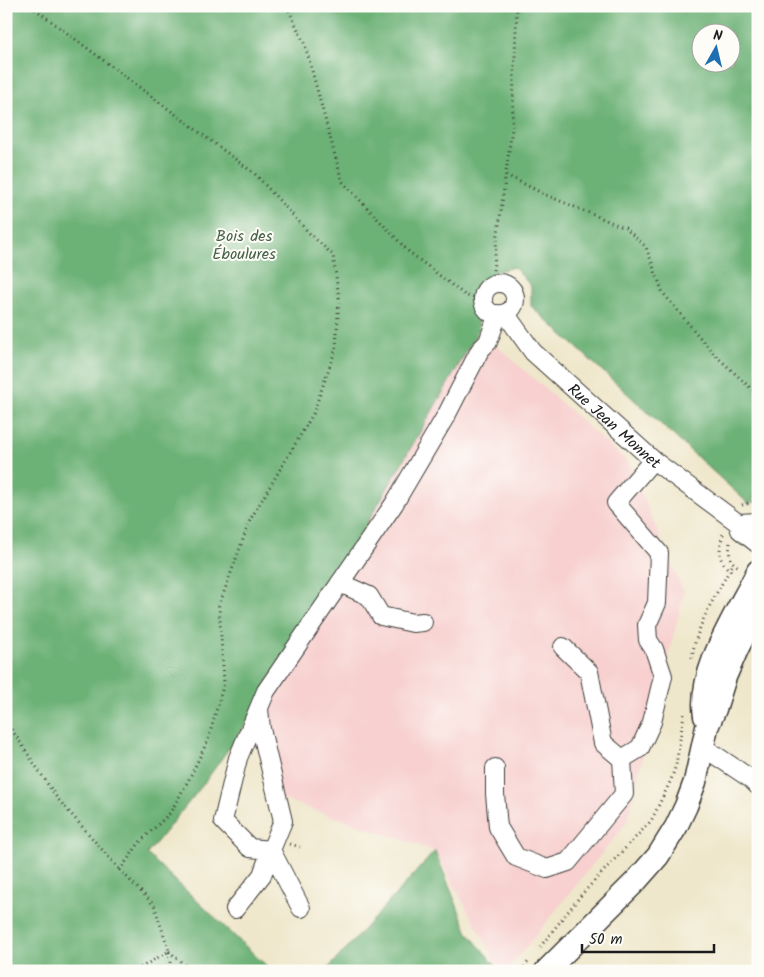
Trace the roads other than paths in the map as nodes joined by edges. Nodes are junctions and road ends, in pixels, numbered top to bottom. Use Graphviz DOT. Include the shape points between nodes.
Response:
graph roads {
  1 [pos="502,314"];
  2 [pos="653,460"];
  3 [pos="758,522"];
  4 [pos="733,524"];
  5 [pos="758,544"];
  6 [pos="749,573"];
  7 [pos="340,582"];
  8 [pos="758,608"];
  9 [pos="423,622"];
  10 [pos="563,647"];
  11 [pos="259,709"];
  12 [pos="705,737"];
  13 [pos="622,759"];
  14 [pos="495,768"];
  15 [pos="758,786"];
  16 [pos="270,850"];
  17 [pos="235,908"];
  18 [pos="301,908"];
  19 [pos="540,963"];
  1 -- 1 [label="street, Rue Jean Monnet" via="513,307 515,296 514,291 501,283 487,292 486,307 493,313"];
  1 -- 2 [label="street, Rue Jean Monnet" via="533,352"];
  1 -- 7 [label="street" via="394,504"];
  2 -- 4 [label="street, Rue Jean Monnet"];
  2 -- 13 [label="street" via="616,503 660,553 657,603 648,625 648,640 663,676 652,722 640,748"];
  3 -- 4 [label="street"];
  4 -- 5 [label="street, Rue Jean Monnet"];
  6 -- 12 [label="main road" via="706,684 703,707"];
  7 -- 9 [label="street" via="368,596 381,616"];
  7 -- 11 [label="street" via="266,691"];
  8 -- 12 [label="main road" via="738,647"];
  10 -- 13 [label="street" via="590,672 604,743"];
  11 -- 16 [label="street" via="283,821"];
  11 -- 16 [label="street" via="238,758 223,820 250,848"];
  12 -- 15 [label="street"];
  12 -- 19 [label="main road" via="686,806 658,856 636,881"];
  13 -- 14 [label="street" via="624,794 568,862 546,869 516,857 498,827"];
  16 -- 17 [label="street" via="262,875"];
  16 -- 18 [label="street"];
}
